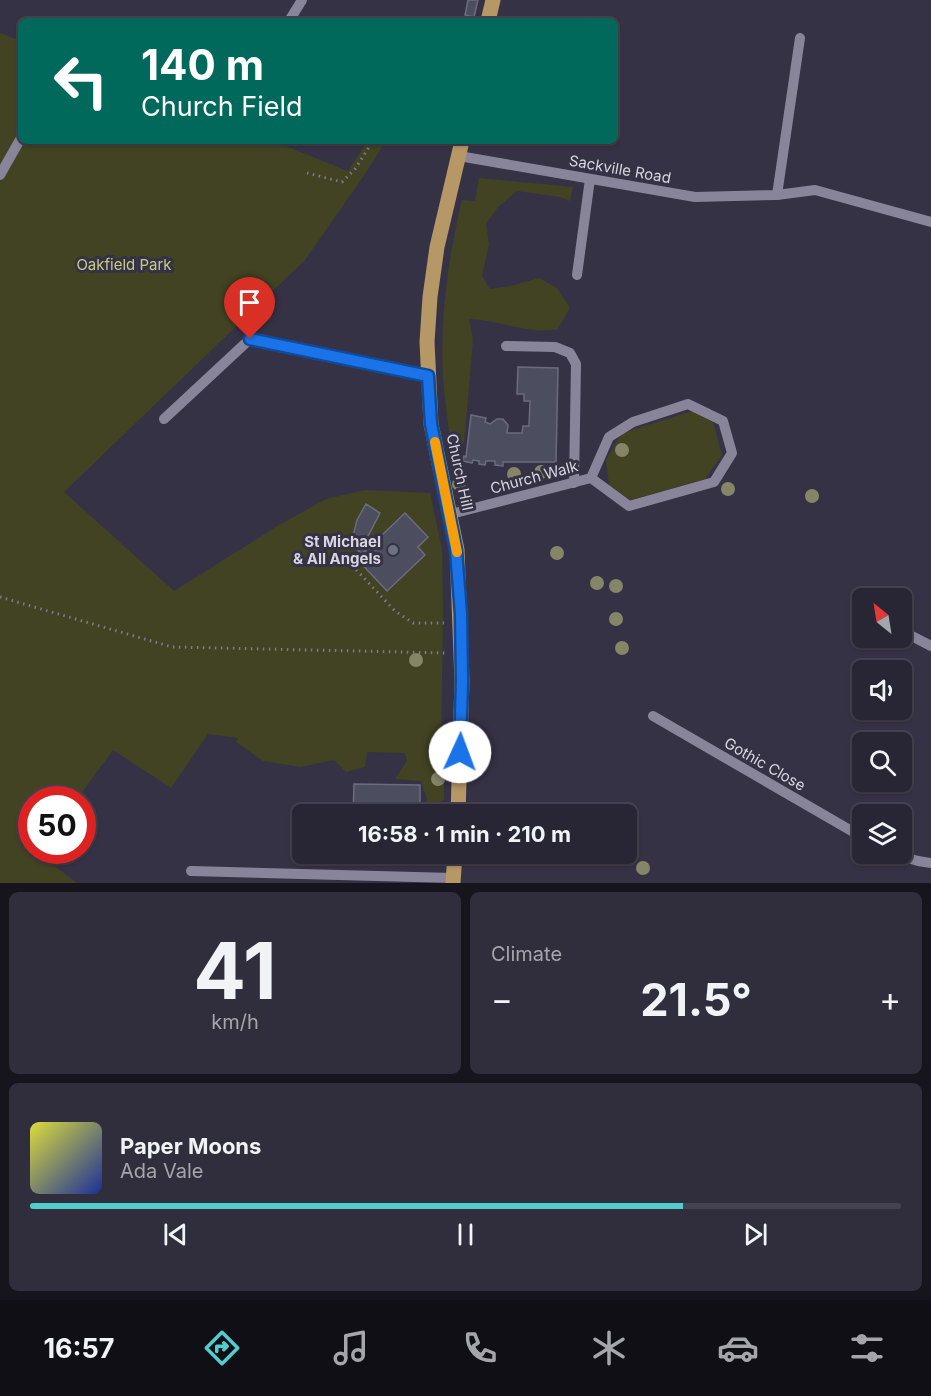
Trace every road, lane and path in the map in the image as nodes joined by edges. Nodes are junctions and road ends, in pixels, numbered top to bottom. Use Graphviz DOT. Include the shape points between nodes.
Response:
graph roads {
  1 [pos="302,0"];
  2 [pos="493,0"];
  3 [pos="291,18"];
  4 [pos="489,18"];
  5 [pos="800,38"];
  6 [pos="18,143"];
  7 [pos="371,144"];
  8 [pos="460,148"];
  9 [pos="307,173"];
  10 [pos="0,175"];
  11 [pos="590,179"];
  12 [pos="777,195"];
  13 [pos="931,222"];
  14 [pos="577,275"];
  15 [pos="506,346"];
  16 [pos="428,376"];
  17 [pos="164,419"];
  18 [pos="591,478"];
  19 [pos="574,483"];
  20 [pos="451,514"];
  21 [pos="348,561"];
  22 [pos="0,597"];
  23 [pos="461,623"];
  24 [pos="912,636"];
  25 [pos="931,646"];
  26 [pos="461,653"];
  27 [pos="653,716"];
  28 [pos="458,804"];
  29 [pos="852,831"];
  30 [pos="912,859"];
  31 [pos="931,863"];
  32 [pos="454,864"];
  33 [pos="191,871"];
  34 [pos="453,880"];
  1 -- 3 [label="street"];
  2 -- 4 [label="main road"];
  5 -- 12 [label="street"];
  6 -- 10 [label="street"];
  7 -- 9 [label="path" via="342,182"];
  8 -- 11 [label="street, Sackville Road"];
  8 -- 16 [label="main road, Church Hill" via="436,247 427,342"];
  11 -- 12 [label="street, Sackville Road" via="695,197"];
  11 -- 14 [label="street"];
  12 -- 13 [label="street, Sackville Road" via="815,190"];
  15 -- 19 [label="street" via="555,347 570,353 576,364"];
  16 -- 17 [label="street" via="250,339"];
  16 -- 20 [label="main road, Church Hill" via="431,424"];
  18 -- 18 [label="street, Church Walk" via="609,437 633,422 688,404 723,420 732,453 714,482 629,506"];
  18 -- 19 [label="street, Church Walk"];
  19 -- 20 [label="street, Church Walk"];
  20 -- 23 [label="main road, Church Hill"];
  21 -- 23 [label="path" via="395,611 412,623"];
  22 -- 26 [label="path" via="172,647"];
  23 -- 26 [label="main road, Church Hill"];
  24 -- 25 [label="street"];
  26 -- 28 [label="main road, Church Hill"];
  27 -- 29 [label="street, Gothic Close"];
  30 -- 31 [label="street"];
  32 -- 34 [label="main road"];
  33 -- 34 [label="street"];
}
